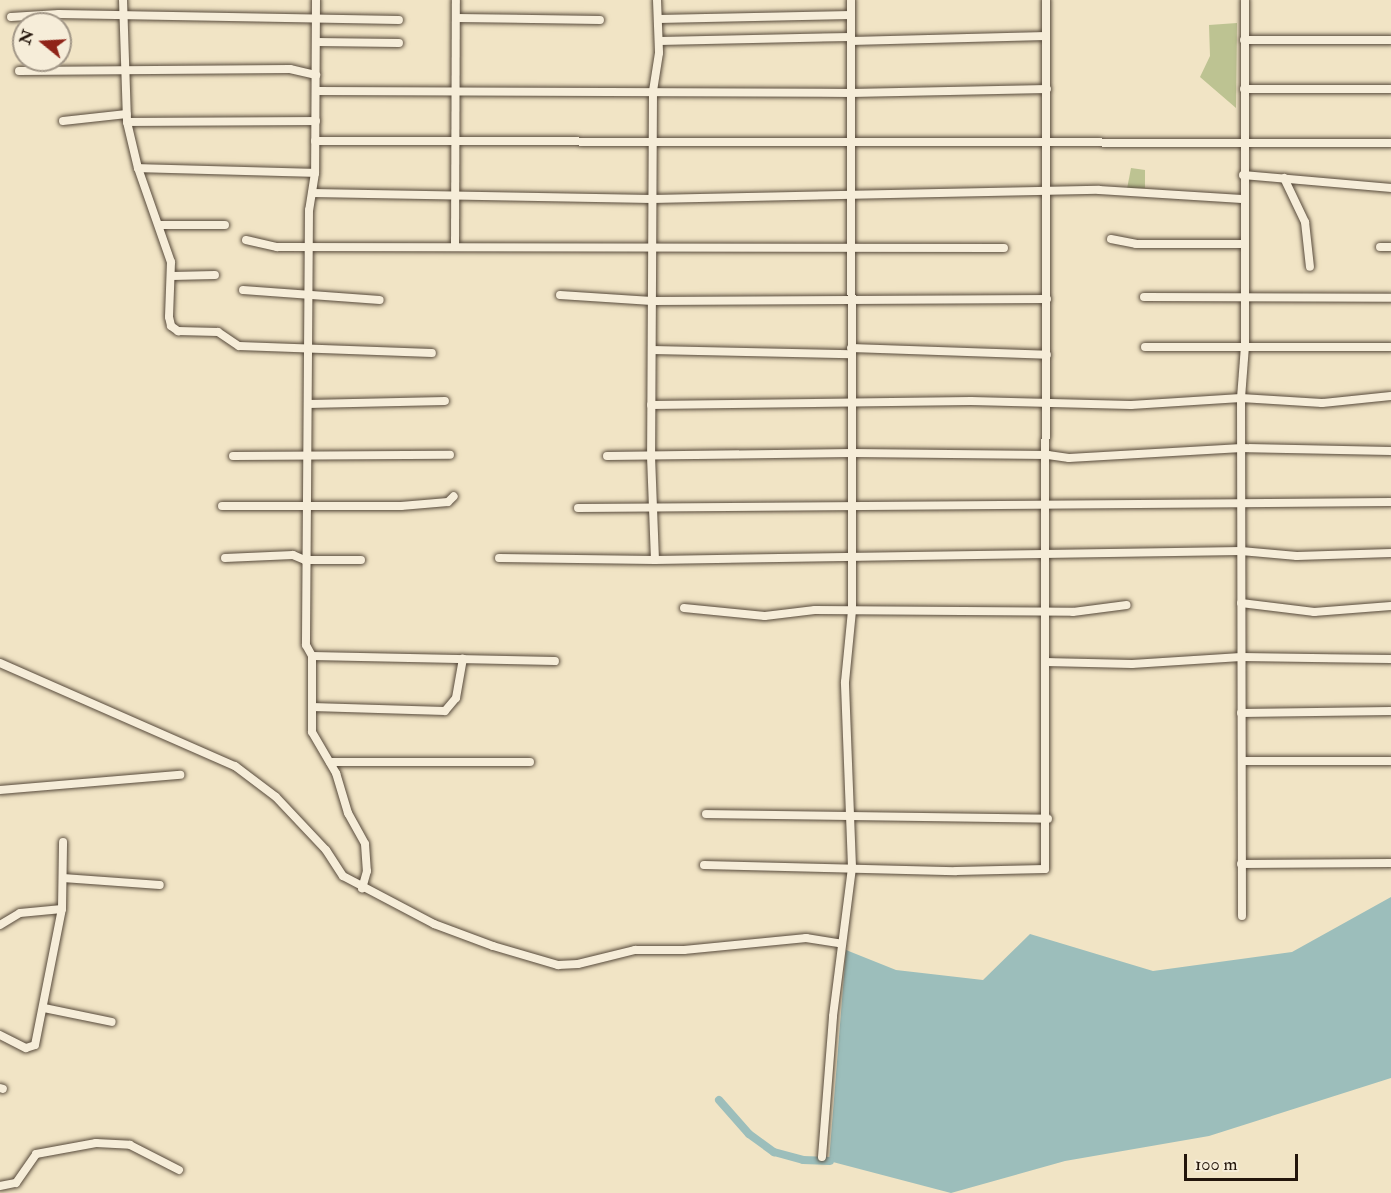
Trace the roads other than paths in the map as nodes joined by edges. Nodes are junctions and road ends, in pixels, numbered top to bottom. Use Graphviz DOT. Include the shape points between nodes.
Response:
graph roads {
  1 [pos="123,0"];
  2 [pos="316,0"];
  3 [pos="456,0"];
  4 [pos="657,0"];
  5 [pos="851,0"];
  6 [pos="1046,0"];
  7 [pos="1245,0"];
  8 [pos="123,15"];
  9 [pos="851,15"];
  10 [pos="11,17"];
  11 [pos="316,18"];
  12 [pos="456,18"];
  13 [pos="658,19"];
  14 [pos="399,20"];
  15 [pos="600,20"];
  16 [pos="1046,36"];
  17 [pos="851,39"];
  18 [pos="1244,40"];
  19 [pos="1391,40"];
  20 [pos="659,41"];
  21 [pos="316,42"];
  22 [pos="399,43"];
  23 [pos="126,68"];
  24 [pos="72,70"];
  25 [pos="316,75"];
  26 [pos="1047,89"];
  27 [pos="1244,89"];
  28 [pos="1391,89"];
  29 [pos="316,91"];
  30 [pos="652,91"];
  31 [pos="454,92"];
  32 [pos="851,93"];
  33 [pos="127,118"];
  34 [pos="63,121"];
  35 [pos="316,121"];
  36 [pos="455,140"];
  37 [pos="1047,140"];
  38 [pos="315,141"];
  39 [pos="851,141"];
  40 [pos="652,143"];
  41 [pos="1243,143"];
  42 [pos="1391,143"];
  43 [pos="138,168"];
  44 [pos="315,173"];
  45 [pos="1243,175"];
  46 [pos="1284,178"];
  47 [pos="1391,188"];
  48 [pos="312,193"];
  49 [pos="1047,194"];
  50 [pos="455,195"];
  51 [pos="851,196"];
  52 [pos="652,199"];
  53 [pos="1242,199"];
  54 [pos="160,225"];
  55 [pos="225,225"];
  56 [pos="1111,239"];
  57 [pos="246,240"];
  58 [pos="309,244"];
  59 [pos="1242,244"];
  60 [pos="455,246"];
  61 [pos="1391,246"];
  62 [pos="652,247"];
  63 [pos="1380,247"];
  64 [pos="851,248"];
  65 [pos="1004,248"];
  66 [pos="1310,267"];
  67 [pos="215,274"];
  68 [pos="172,276"];
  69 [pos="243,290"];
  70 [pos="560,295"];
  71 [pos="1245,295"];
  72 [pos="308,297"];
  73 [pos="1144,297"];
  74 [pos="1391,298"];
  75 [pos="1047,299"];
  76 [pos="380,300"];
  77 [pos="652,300"];
  78 [pos="851,300"];
  79 [pos="1245,346"];
  80 [pos="1145,347"];
  81 [pos="1391,347"];
  82 [pos="308,350"];
  83 [pos="652,350"];
  84 [pos="852,351"];
  85 [pos="432,353"];
  86 [pos="1047,355"];
  87 [pos="1391,396"];
  88 [pos="1241,398"];
  89 [pos="445,401"];
  90 [pos="850,403"];
  91 [pos="308,404"];
  92 [pos="651,405"];
  93 [pos="1048,406"];
  94 [pos="1242,448"];
  95 [pos="1391,451"];
  96 [pos="852,453"];
  97 [pos="308,454"];
  98 [pos="1048,454"];
  99 [pos="450,455"];
  100 [pos="233,456"];
  101 [pos="607,456"];
  102 [pos="651,456"];
  103 [pos="454,496"];
  104 [pos="1391,502"];
  105 [pos="852,504"];
  106 [pos="652,505"];
  107 [pos="1240,505"];
  108 [pos="222,506"];
  109 [pos="1048,506"];
  110 [pos="307,508"];
  111 [pos="578,508"];
  112 [pos="1241,551"];
  113 [pos="1391,553"];
  114 [pos="1048,555"];
  115 [pos="225,558"];
  116 [pos="499,558"];
  117 [pos="852,559"];
  118 [pos="305,560"];
  119 [pos="361,560"];
  120 [pos="655,560"];
  121 [pos="1241,603"];
  122 [pos="1127,605"];
  123 [pos="1391,606"];
  124 [pos="684,608"];
  125 [pos="1047,610"];
  126 [pos="852,611"];
  127 [pos="312,656"];
  128 [pos="1241,657"];
  129 [pos="1391,658"];
  130 [pos="463,659"];
  131 [pos="555,661"];
  132 [pos="1045,662"];
  133 [pos="0,663"];
  134 [pos="312,707"];
  135 [pos="1391,711"];
  136 [pos="1241,713"];
  137 [pos="1244,761"];
  138 [pos="1391,761"];
  139 [pos="330,762"];
  140 [pos="530,762"];
  141 [pos="180,775"];
  142 [pos="0,790"];
  143 [pos="706,814"];
  144 [pos="853,818"];
  145 [pos="1048,819"];
  146 [pos="63,842"];
  147 [pos="1391,862"];
  148 [pos="1242,864"];
  149 [pos="704,865"];
  150 [pos="852,867"];
  151 [pos="63,878"];
  152 [pos="160,885"];
  153 [pos="362,888"];
  154 [pos="62,909"];
  155 [pos="1242,916"];
  156 [pos="0,925"];
  157 [pos="842,944"];
  158 [pos="44,1008"];
  159 [pos="112,1022"];
  160 [pos="0,1035"];
  161 [pos="822,1157"];
  162 [pos="179,1170"];
  163 [pos="0,1186"];
  1 -- 8 [label="street"];
  2 -- 11 [label="street"];
  3 -- 12 [label="street"];
  4 -- 13 [label="street"];
  5 -- 9 [label="street"];
  6 -- 16 [label="street"];
  7 -- 18 [label="street"];
  8 -- 10 [label="street"];
  8 -- 11 [label="street"];
  8 -- 23 [label="street"];
  9 -- 13 [label="street"];
  9 -- 17 [label="street"];
  11 -- 14 [label="street"];
  11 -- 21 [label="street"];
  12 -- 15 [label="street"];
  12 -- 31 [label="street"];
  13 -- 20 [label="street"];
  16 -- 17 [label="street"];
  16 -- 26 [label="street"];
  17 -- 20 [label="street"];
  17 -- 32 [label="street"];
  18 -- 19 [label="street"];
  18 -- 27 [label="street"];
  20 -- 30 [label="street"];
  21 -- 22 [label="street"];
  21 -- 25 [label="street"];
  23 -- 24 [label="street"];
  23 -- 25 [label="street" via="290,69"];
  23 -- 33 [label="street"];
  25 -- 29 [label="street"];
  26 -- 32 [label="street"];
  26 -- 37 [label="street"];
  27 -- 28 [label="street"];
  27 -- 41 [label="street"];
  29 -- 31 [label="street"];
  29 -- 35 [label="street"];
  30 -- 31 [label="street"];
  30 -- 32 [label="street"];
  30 -- 40 [label="street"];
  31 -- 36 [label="street"];
  32 -- 39 [label="street"];
  33 -- 34 [label="street"];
  33 -- 35 [label="street"];
  33 -- 43 [label="street" via="130,148"];
  35 -- 38 [label="street"];
  36 -- 38 [label="street"];
  36 -- 40 [label="street"];
  36 -- 50 [label="street"];
  37 -- 39 [label="street"];
  37 -- 41 [label="street"];
  37 -- 49 [label="street"];
  38 -- 44 [label="street"];
  39 -- 40 [label="street"];
  39 -- 51 [label="street"];
  40 -- 52 [label="street"];
  41 -- 42 [label="street"];
  41 -- 45 [label="street"];
  43 -- 44 [label="street"];
  43 -- 54 [label="street"];
  44 -- 48 [label="street"];
  45 -- 46 [label="street"];
  45 -- 53 [label="street"];
  46 -- 47 [label="street"];
  46 -- 66 [label="street" via="1305,222"];
  48 -- 50 [label="street"];
  48 -- 58 [label="street"];
  49 -- 51 [label="street"];
  49 -- 53 [label="street" via="1099,190"];
  49 -- 75 [label="street"];
  50 -- 52 [label="street"];
  50 -- 60 [label="street"];
  51 -- 52 [label="street"];
  51 -- 64 [label="street"];
  52 -- 62 [label="street"];
  53 -- 59 [label="street"];
  54 -- 55 [label="street"];
  54 -- 68 [label="street"];
  56 -- 59 [label="street" via="1136,244"];
  57 -- 58 [label="street" via="277,247"];
  58 -- 60 [label="street"];
  58 -- 72 [label="street"];
  59 -- 71 [label="street"];
  60 -- 62 [label="street"];
  61 -- 63 [label="street"];
  62 -- 64 [label="street"];
  62 -- 77 [label="street"];
  64 -- 65 [label="street"];
  64 -- 78 [label="street"];
  67 -- 68 [label="street"];
  68 -- 82 [label="street" via="169,318 178,331 219,332 239,346"];
  69 -- 72 [label="street"];
  70 -- 77 [label="street"];
  71 -- 73 [label="street"];
  71 -- 74 [label="street"];
  71 -- 79 [label="street"];
  72 -- 76 [label="street"];
  72 -- 82 [label="street"];
  75 -- 78 [label="street"];
  75 -- 86 [label="street"];
  77 -- 78 [label="street"];
  77 -- 83 [label="street"];
  78 -- 84 [label="street"];
  79 -- 80 [label="street"];
  79 -- 81 [label="street"];
  79 -- 88 [label="street"];
  82 -- 85 [label="street"];
  82 -- 91 [label="street"];
  83 -- 84 [label="street"];
  83 -- 92 [label="street"];
  84 -- 86 [label="street"];
  84 -- 90 [label="street"];
  86 -- 93 [label="street"];
  87 -- 88 [label="street" via="1322,403"];
  88 -- 93 [label="street"];
  88 -- 94 [label="street"];
  89 -- 91 [label="street"];
  90 -- 92 [label="street"];
  90 -- 93 [label="street" via="971,401"];
  90 -- 96 [label="street"];
  91 -- 97 [label="street"];
  92 -- 102 [label="street"];
  93 -- 98 [label="street"];
  94 -- 95 [label="street"];
  94 -- 98 [label="street" via="1088,458"];
  94 -- 107 [label="street"];
  96 -- 98 [label="street"];
  96 -- 102 [label="street"];
  96 -- 105 [label="street"];
  97 -- 99 [label="street"];
  97 -- 100 [label="street"];
  97 -- 110 [label="street"];
  98 -- 109 [label="street"];
  101 -- 102 [label="street"];
  102 -- 106 [label="street"];
  103 -- 110 [label="street" via="448,502 401,506"];
  104 -- 107 [label="street"];
  105 -- 106 [label="street"];
  105 -- 109 [label="street"];
  105 -- 117 [label="street"];
  106 -- 111 [label="street"];
  106 -- 120 [label="street"];
  107 -- 109 [label="street"];
  107 -- 112 [label="street"];
  108 -- 110 [label="street"];
  109 -- 114 [label="street"];
  110 -- 118 [label="street"];
  112 -- 113 [label="street" via="1297,556"];
  112 -- 114 [label="street"];
  112 -- 121 [label="street"];
  114 -- 117 [label="street"];
  114 -- 125 [label="street"];
  115 -- 118 [label="street" via="294,555"];
  116 -- 120 [label="street"];
  117 -- 120 [label="street"];
  117 -- 126 [label="street"];
  118 -- 119 [label="street"];
  118 -- 127 [label="street" via="306,645"];
  121 -- 123 [label="street" via="1314,612"];
  121 -- 128 [label="street"];
  122 -- 125 [label="street" via="1073,612"];
  124 -- 126 [label="street" via="765,616"];
  125 -- 126 [label="street"];
  125 -- 132 [label="street"];
  126 -- 144 [label="street" via="845,682"];
  127 -- 130 [label="street"];
  127 -- 134 [label="street"];
  128 -- 129 [label="street"];
  128 -- 132 [label="street" via="1132,664"];
  128 -- 136 [label="street"];
  130 -- 131 [label="street"];
  130 -- 134 [label="street" via="456,698 445,711"];
  132 -- 145 [label="street"];
  133 -- 153 [label="street" via="235,766 276,797 326,850 343,876"];
  134 -- 139 [label="street" via="312,732"];
  135 -- 136 [label="street"];
  136 -- 137 [label="street"];
  137 -- 138 [label="street"];
  137 -- 148 [label="street"];
  139 -- 140 [label="street"];
  139 -- 153 [label="street" via="348,813 365,844 367,871"];
  141 -- 142 [label="street"];
  143 -- 144 [label="street"];
  144 -- 145 [label="street"];
  144 -- 150 [label="street"];
  145 -- 150 [label="street" via="1045,869"];
  146 -- 151 [label="street"];
  147 -- 148 [label="street"];
  148 -- 155 [label="street"];
  149 -- 150 [label="street"];
  150 -- 157 [label="street"];
  151 -- 152 [label="street"];
  151 -- 154 [label="street"];
  153 -- 157 [label="street" via="462,935 558,965 635,950 684,950 806,938"];
  154 -- 156 [label="street" via="20,912"];
  154 -- 158 [label="street" via="48,966"];
  157 -- 161 [label="street"];
  158 -- 159 [label="street"];
  158 -- 160 [label="street" via="32,1048"];
  162 -- 163 [label="street" via="130,1145 96,1143 36,1154 16,1184"];
}
